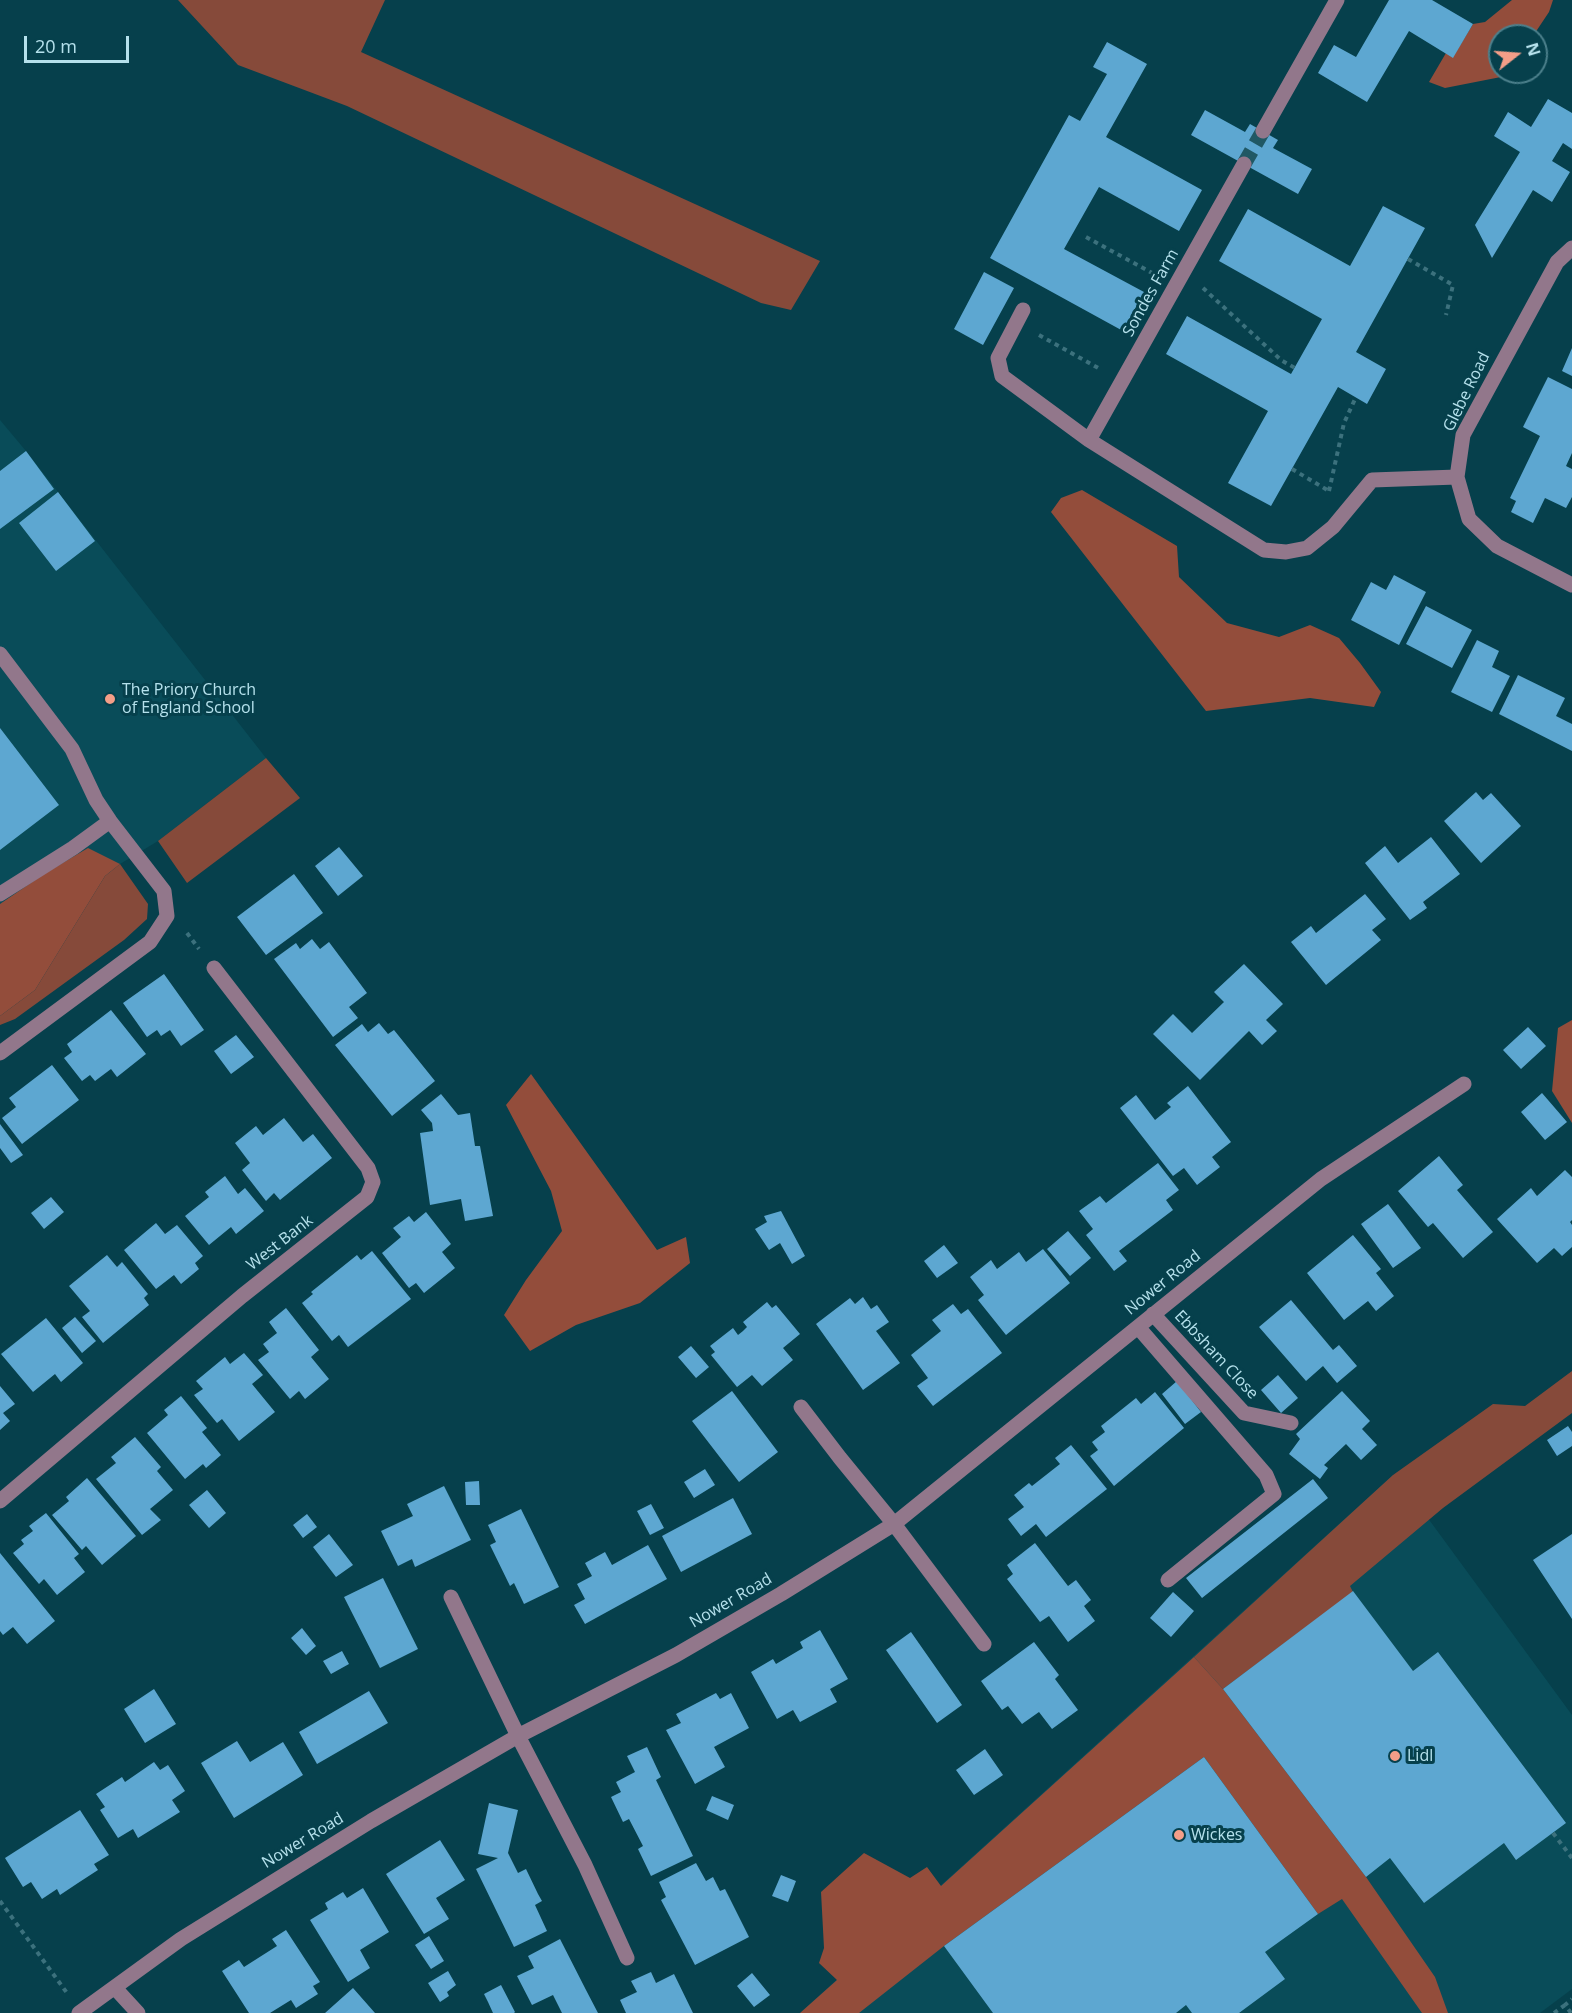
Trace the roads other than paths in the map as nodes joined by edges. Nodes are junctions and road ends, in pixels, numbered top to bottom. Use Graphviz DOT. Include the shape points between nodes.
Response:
graph roads {
  1 [pos="1337,0"];
  2 [pos="1263,131"];
  3 [pos="1244,164"];
  4 [pos="1572,248"];
  5 [pos="1020,317"];
  6 [pos="1089,440"];
  7 [pos="1456,477"];
  8 [pos="1572,585"];
  9 [pos="0,654"];
  10 [pos="110,821"];
  11 [pos="0,894"];
  12 [pos="213,968"];
  13 [pos="0,1053"];
  14 [pos="1464,1084"];
  15 [pos="1153,1314"];
  16 [pos="1138,1327"];
  17 [pos="801,1407"];
  18 [pos="1291,1423"];
  19 [pos="0,1501"];
  20 [pos="894,1524"];
  21 [pos="1168,1580"];
  22 [pos="451,1597"];
  23 [pos="984,1644"];
  24 [pos="518,1736"];
  25 [pos="627,1958"];
  26 [pos="115,1988"];
  27 [pos="80,2012"];
  28 [pos="138,2013"];
  1 -- 2 [label="street"];
  3 -- 6 [label="street, Sondes Farm"];
  4 -- 7 [label="street, Glebe Road" via="1557,262 1463,435"];
  5 -- 6 [label="street" via="998,358 1002,376"];
  6 -- 7 [label="street" via="1264,550 1286,552 1307,548 1333,527 1372,480"];
  7 -- 8 [label="street, Glebe Road" via="1469,519 1497,546"];
  9 -- 10 [label="street" via="72,749"];
  10 -- 11 [label="street"];
  10 -- 13 [label="street" via="164,891 167,916 150,942"];
  12 -- 19 [label="street, West Bank" via="368,1168 373,1182 367,1197 242,1296"];
  14 -- 15 [label="street, Nower Road" via="1322,1179"];
  15 -- 16 [label="street, Nower Road"];
  15 -- 18 [label="street, Ebbsham Close" via="1244,1413"];
  16 -- 20 [label="street, Nower Road"];
  16 -- 21 [label="street" via="1266,1475 1274,1494"];
  17 -- 20 [label="street"];
  20 -- 23 [label="street"];
  20 -- 24 [label="street, Nower Road" via="676,1655"];
  22 -- 24 [label="street"];
  24 -- 25 [label="street" via="585,1865"];
  24 -- 26 [label="street, Nower Road" via="273,1880"];
  26 -- 27 [label="street, Nower Road"];
  26 -- 28 [label="street"];
}
